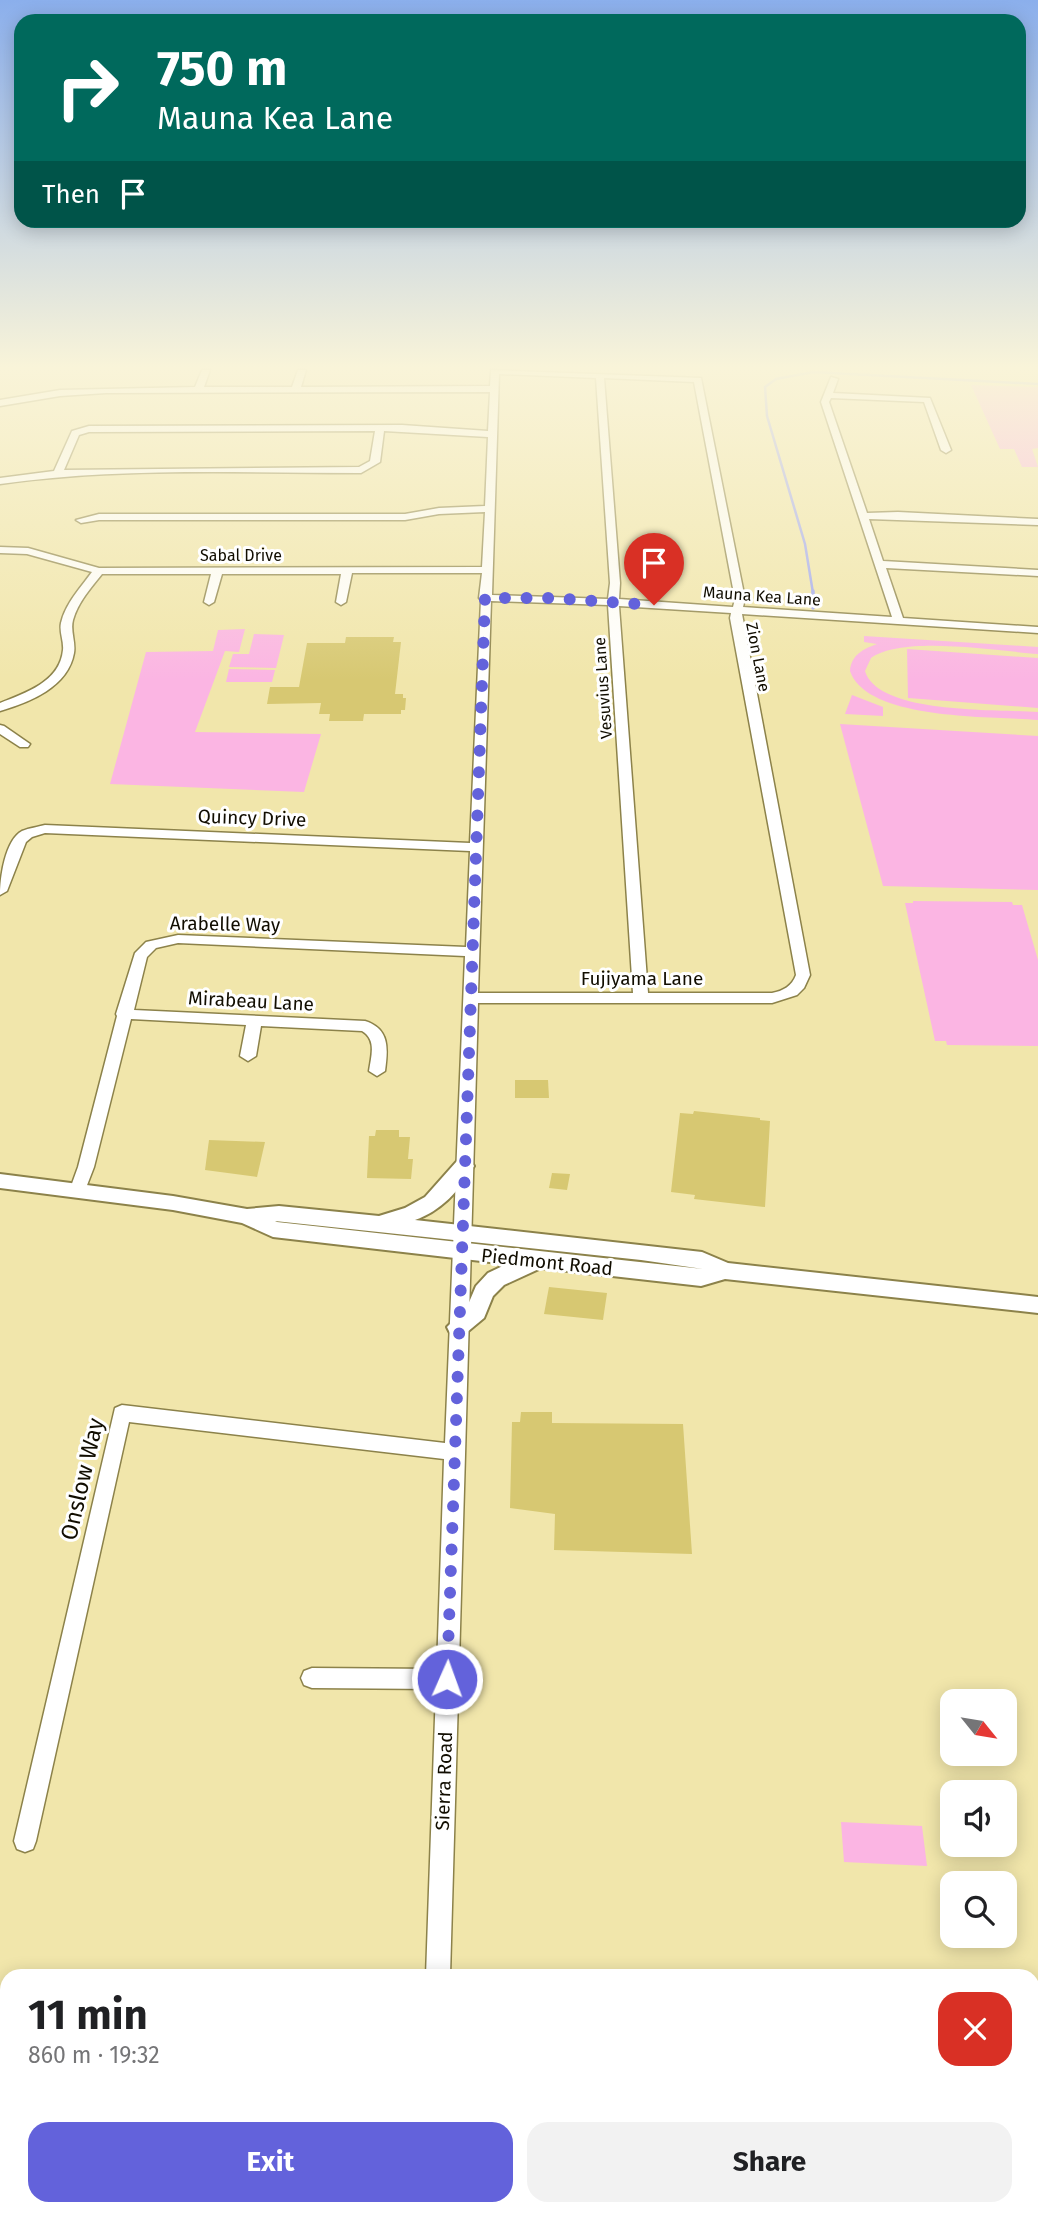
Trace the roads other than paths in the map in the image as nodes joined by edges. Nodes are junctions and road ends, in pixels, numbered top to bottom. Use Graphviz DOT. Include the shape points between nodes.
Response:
graph roads {
  1 [pos="56,473"];
  2 [pos="489,473"];
  3 [pos="607,473"];
  4 [pos="716,473"];
  5 [pos="850,473"];
  6 [pos="0,481"];
  7 [pos="488,509"];
  8 [pos="865,516"];
  9 [pos="81,520"];
  10 [pos="1038,523"];
  11 [pos="0,550"];
  12 [pos="879,564"];
  13 [pos="485,570"];
  14 [pos="99,571"];
  15 [pos="217,571"];
  16 [pos="347,571"];
  17 [pos="1038,573"];
  18 [pos="485,598"];
  19 [pos="209,602"];
  20 [pos="341,603"];
  21 [pos="613,603"];
  22 [pos="737,609"];
  23 [pos="898,620"];
  24 [pos="1038,630"];
  25 [pos="0,707"];
  26 [pos="0,729"];
  27 [pos="24,744"];
  28 [pos="476,847"];
  29 [pos="0,891"];
  30 [pos="472,952"];
  31 [pos="803,975"];
  32 [pos="471,998"];
  33 [pos="641,998"];
  34 [pos="123,1014"];
  35 [pos="254,1021"];
  36 [pos="248,1056"];
  37 [pos="377,1071"];
  38 [pos="464,1166"];
  39 [pos="0,1181"];
  40 [pos="78,1189"];
  41 [pos="247,1216"];
  42 [pos="366,1223"];
  43 [pos="462,1242"];
  44 [pos="543,1261"];
  45 [pos="725,1271"];
  46 [pos="1038,1305"];
  47 [pos="458,1327"];
  48 [pos="455,1452"];
  49 [pos="312,1678"];
  50 [pos="447,1679"];
  51 [pos="25,1841"];
  52 [pos="438,1969"];
  1 -- 6 [label="street"];
  2 -- 7 [label="street, Sierra Road"];
  3 -- 21 [label="street, Vesuvius Lane"];
  4 -- 22 [label="street, Zion Lane" via="740,598"];
  5 -- 8 [label="street"];
  7 -- 9 [label="street" via="405,517"];
  7 -- 13 [label="street, Sierra Road"];
  8 -- 10 [label="street"];
  8 -- 12 [label="street"];
  11 -- 14 [label="street, Sabal Drive" via="28,551"];
  12 -- 17 [label="street"];
  12 -- 23 [label="street"];
  13 -- 16 [label="street, Sabal Drive"];
  13 -- 18 [label="street, Sierra Road"];
  14 -- 15 [label="street, Sabal Drive"];
  14 -- 25 [label="street" via="74,603 66,624 69,650 62,673 38,692"];
  15 -- 16 [label="street, Sabal Drive"];
  15 -- 19 [label="street"];
  16 -- 20 [label="street"];
  18 -- 21 [label="street, Mauna Kea Lane"];
  18 -- 28 [label="street, Sierra Road"];
  21 -- 22 [label="street, Mauna Kea Lane"];
  21 -- 33 [label="street, Vesuvius Lane"];
  22 -- 23 [label="street, Mauna Kea Lane"];
  22 -- 31 [label="street, Zion Lane" via="735,618"];
  23 -- 24 [label="street, Mauna Kea Lane"];
  26 -- 27 [label="street"];
  28 -- 29 [label="street, Quincy Drive" via="45,829 20,840"];
  28 -- 30 [label="street, Sierra Road"];
  30 -- 32 [label="street, Sierra Road"];
  30 -- 34 [label="street, Arabelle Way" via="171,939 152,945 140,956"];
  31 -- 33 [label="street, Fujiyama Lane" via="794,990 772,998"];
  32 -- 33 [label="street, Fujiyama Lane"];
  32 -- 38 [label="street, Sierra Road"];
  34 -- 35 [label="street, Mirabeau Lane"];
  34 -- 40 [label="street, Arabelle Way"];
  35 -- 36 [label="street"];
  35 -- 37 [label="street, Mirabeau Lane" via="365,1026 381,1039"];
  38 -- 42 [label="main road" via="449,1189 428,1208"];
  38 -- 43 [label="street, Sierra Road"];
  39 -- 40 [label="main road, Piedmont Road"];
  40 -- 41 [label="main road, Piedmont Road"];
  41 -- 42 [label="main road, Piedmont Road" via="279,1213"];
  41 -- 43 [label="main road, Piedmont Road" via="274,1229"];
  42 -- 43 [label="main road, Piedmont Road"];
  43 -- 44 [label="main road, Piedmont Road"];
  43 -- 45 [label="main road, Piedmont Road" via="702,1260"];
  43 -- 47 [label="street, Sierra Road"];
  44 -- 45 [label="main road, Piedmont Road" via="701,1278"];
  44 -- 47 [label="main road" via="520,1266 496,1279 484,1292 476,1312"];
  45 -- 46 [label="main road, Piedmont Road"];
  47 -- 48 [label="street, Sierra Road"];
  48 -- 50 [label="street, Sierra Road"];
  48 -- 51 [label="street, Onslow Way" via="122,1413"];
  49 -- 50 [label="street"];
  50 -- 52 [label="street, Sierra Road"];
}
